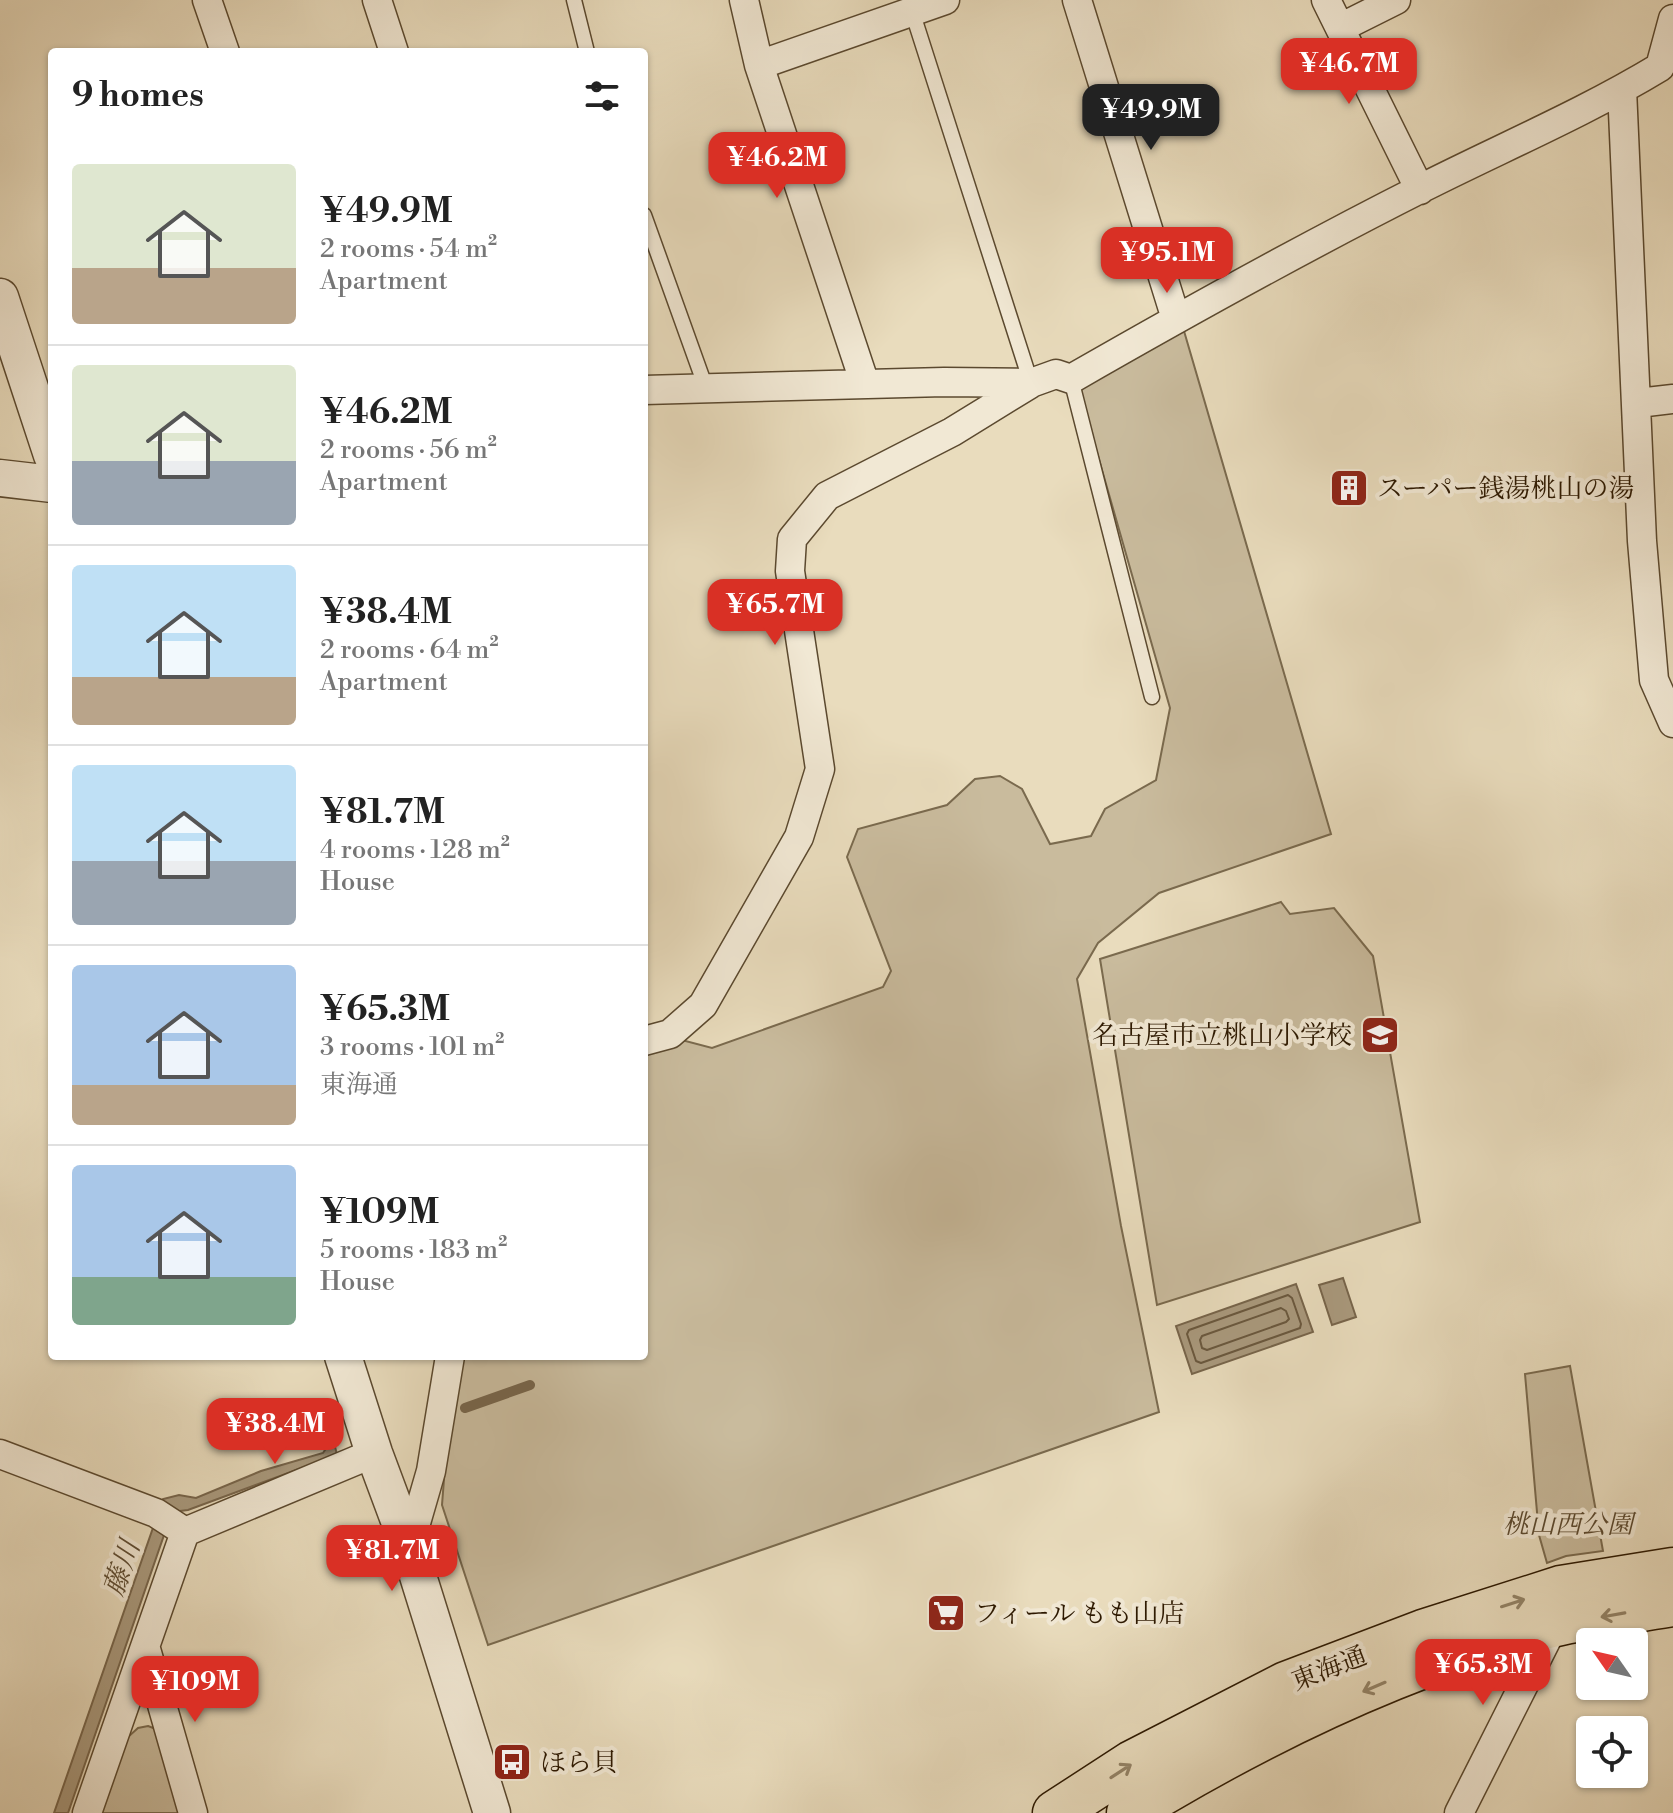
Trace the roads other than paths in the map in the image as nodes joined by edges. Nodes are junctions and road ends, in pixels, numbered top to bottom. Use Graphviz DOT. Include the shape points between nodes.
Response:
graph roads {
  1 [pos="207,0"];
  2 [pos="377,0"];
  3 [pos="574,0"];
  4 [pos="744,0"];
  5 [pos="945,0"];
  6 [pos="1077,0"];
  7 [pos="1326,0"];
  8 [pos="1396,0"];
  9 [pos="910,6"];
  10 [pos="1673,19"];
  11 [pos="1340,28"];
  12 [pos="224,48"];
  13 [pos="393,48"];
  14 [pos="586,48"];
  15 [pos="759,65"];
  16 [pos="1666,70"];
  17 [pos="1622,89"];
  18 [pos="1420,190"];
  19 [pos="648,226"];
  20 [pos="0,297"];
  21 [pos="1176,319"];
  22 [pos="1071,379"];
  23 [pos="1031,383"];
  24 [pos="865,384"];
  25 [pos="706,388"];
  26 [pos="648,390"];
  27 [pos="1673,399"];
  28 [pos="1638,403"];
  29 [pos="48,443"];
  30 [pos="0,478"];
  31 [pos="48,484"];
  32 [pos="1152,697"];
  33 [pos="1673,723"];
  34 [pos="648,1040"];
  35 [pos="344,1360"];
  36 [pos="449,1360"];
  37 [pos="374,1453"];
  38 [pos="0,1454"];
  39 [pos="171,1522"];
  40 [pos="409,1547"];
  41 [pos="1673,1570"];
  42 [pos="1673,1604"];
  43 [pos="1554,1625"];
  44 [pos="146,1649"];
  45 [pos="87,1813"];
  46 [pos="193,1813"];
  47 [pos="492,1813"];
  48 [pos="1055,1813"];
  49 [pos="1129,1813"];
  50 [pos="1459,1813"];
  1 -- 12 [label="street"];
  2 -- 13 [label="street"];
  3 -- 14 [label="lane"];
  4 -- 15 [label="street"];
  5 -- 9 [label="street"];
  6 -- 21 [label="street"];
  7 -- 11 [label="street"];
  8 -- 11 [label="street"];
  9 -- 15 [label="street"];
  9 -- 23 [label="lane"];
  10 -- 16 [label="street"];
  11 -- 18 [label="street"];
  15 -- 24 [label="street"];
  16 -- 17 [label="street"];
  17 -- 18 [label="street"];
  17 -- 28 [label="street"];
  18 -- 21 [label="street"];
  19 -- 25 [label="lane"];
  20 -- 29 [label="street"];
  21 -- 22 [label="street"];
  22 -- 23 [label="street" via="1056,374"];
  22 -- 32 [label="lane"];
  23 -- 24 [label="street"];
  23 -- 34 [label="street" via="952,432 827,496 792,539 790,571 820,769 799,837 703,1005 670,1034"];
  24 -- 25 [label="street"];
  25 -- 26 [label="street"];
  27 -- 28 [label="street"];
  28 -- 33 [label="street" via="1654,680"];
  30 -- 31 [label="street"];
  35 -- 37 [label="street"];
  36 -- 40 [label="street" via="431,1471"];
  37 -- 39 [label="street"];
  37 -- 40 [label="street"];
  38 -- 39 [label="street"];
  39 -- 44 [label="street"];
  40 -- 47 [label="street"];
  48 -- 41 [label="main road, 東海通, one-way" via="1132,1763 1286,1684 1561,1588"];
  42 -- 43 [label="main road, 東海通, one-way"];
  43 -- 49 [label="main road, 東海通, one-way" via="1426,1665 1302,1718"];
  43 -- 50 [label="street"];
  44 -- 45 [label="street"];
  44 -- 46 [label="street"];
}
